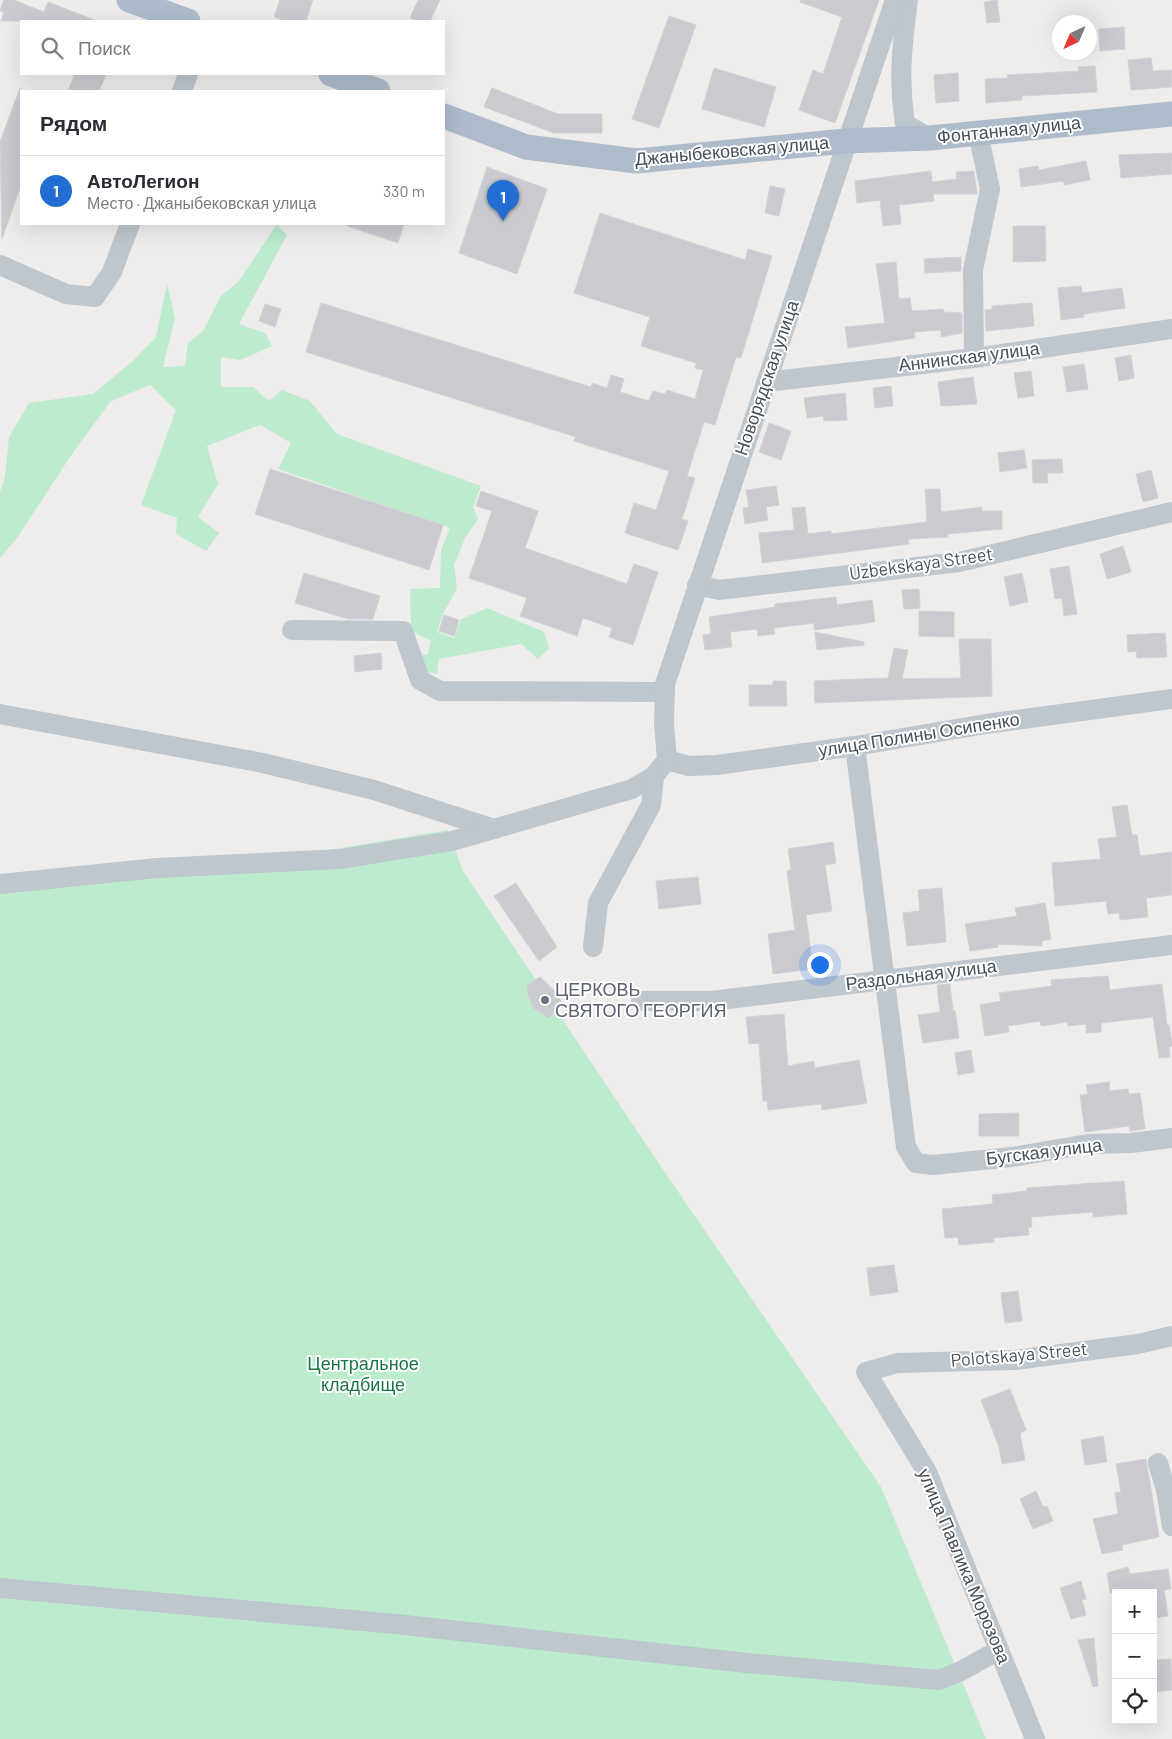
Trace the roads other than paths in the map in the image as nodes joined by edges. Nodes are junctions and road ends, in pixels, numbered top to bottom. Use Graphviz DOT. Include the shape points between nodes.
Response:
graph roads {
  1 [pos="129,0"];
  2 [pos="895,0"];
  3 [pos="908,0"];
  4 [pos="185,20"];
  5 [pos="188,75"];
  6 [pos="334,75"];
  7 [pos="182,90"];
  8 [pos="375,90"];
  9 [pos="1172,114"];
  10 [pos="445,116"];
  11 [pos="978,133"];
  12 [pos="930,138"];
  13 [pos="846,142"];
  14 [pos="130,225"];
  15 [pos="0,265"];
  16 [pos="1172,329"];
  17 [pos="974,358"];
  18 [pos="766,382"];
  19 [pos="1172,512"];
  20 [pos="697,584"];
  21 [pos="292,630"];
  22 [pos="665,692"];
  23 [pos="1172,699"];
  24 [pos="0,714"];
  25 [pos="855,746"];
  26 [pos="660,768"];
  27 [pos="494,829"];
  28 [pos="0,884"];
  29 [pos="1172,945"];
  30 [pos="593,947"];
  31 [pos="885,979"];
  32 [pos="641,1001"];
  33 [pos="1172,1138"];
  34 [pos="1172,1336"];
  35 [pos="866,1372"];
  36 [pos="1158,1463"];
  37 [pos="1172,1526"];
  38 [pos="0,1588"];
  39 [pos="999,1650"];
  40 [pos="1035,1739"];
  1 -- 4 [label="main road"];
  2 -- 13 [label="street, Новорядская улица"];
  3 -- 12 [label="street" via="901,49 900,89 905,124"];
  5 -- 7 [label="street"];
  6 -- 8 [label="main road"];
  9 -- 11 [label="main road, Фонтанная улица"];
  10 -- 13 [label="main road, Джаныбековская улица" via="526,147 636,162"];
  11 -- 12 [label="main road, Фонтанная улица"];
  11 -- 17 [label="street" via="990,188 973,270"];
  12 -- 13 [label="main road, Фонтанная улица"];
  13 -- 18 [label="street, Новорядская улица"];
  14 -- 15 [label="street" via="112,272 95,297 66,294"];
  16 -- 17 [label="street, Аннинская улица"];
  17 -- 18 [label="street, Аннинская улица"];
  18 -- 20 [label="street, Новорядская улица"];
  19 -- 20 [label="street, Uzbekskaya Street" via="959,562 719,590"];
  20 -- 22 [label="street, Новорядская улица"];
  21 -- 22 [label="street" via="403,631 420,680 440,692"];
  22 -- 26 [label="street, Новорядская улица"];
  23 -- 25 [label="street, улица Полины Осипенко" via="986,724"];
  24 -- 27 [label="street" via="263,763 374,790"];
  25 -- 26 [label="street, улица Полины Осипенко" via="717,765"];
  25 -- 31 [label="street"];
  26 -- 27 [label="street" via="632,789"];
  26 -- 30 [label="street, Новорядская улица" via="651,805 598,903"];
  27 -- 28 [label="street" via="452,841 341,859 157,868"];
  29 -- 31 [label="street, Раздольная улица"];
  31 -- 32 [label="street, Раздольная улица" via="711,1001"];
  31 -- 33 [label="street, Бугская улица" via="906,1147 916,1163 934,1165 1012,1157 1088,1144 1131,1144"];
  34 -- 35 [label="street, Polotskaya Street" via="1138,1344 1015,1360 897,1363"];
  35 -- 39 [label="street, улица Павлика Морозова" via="927,1472"];
  36 -- 37 [label="street"];
  38 -- 39 [label="street" via="386,1623 747,1663 939,1680"];
  39 -- 40 [label="street, улица Павлика Морозова"];
}
